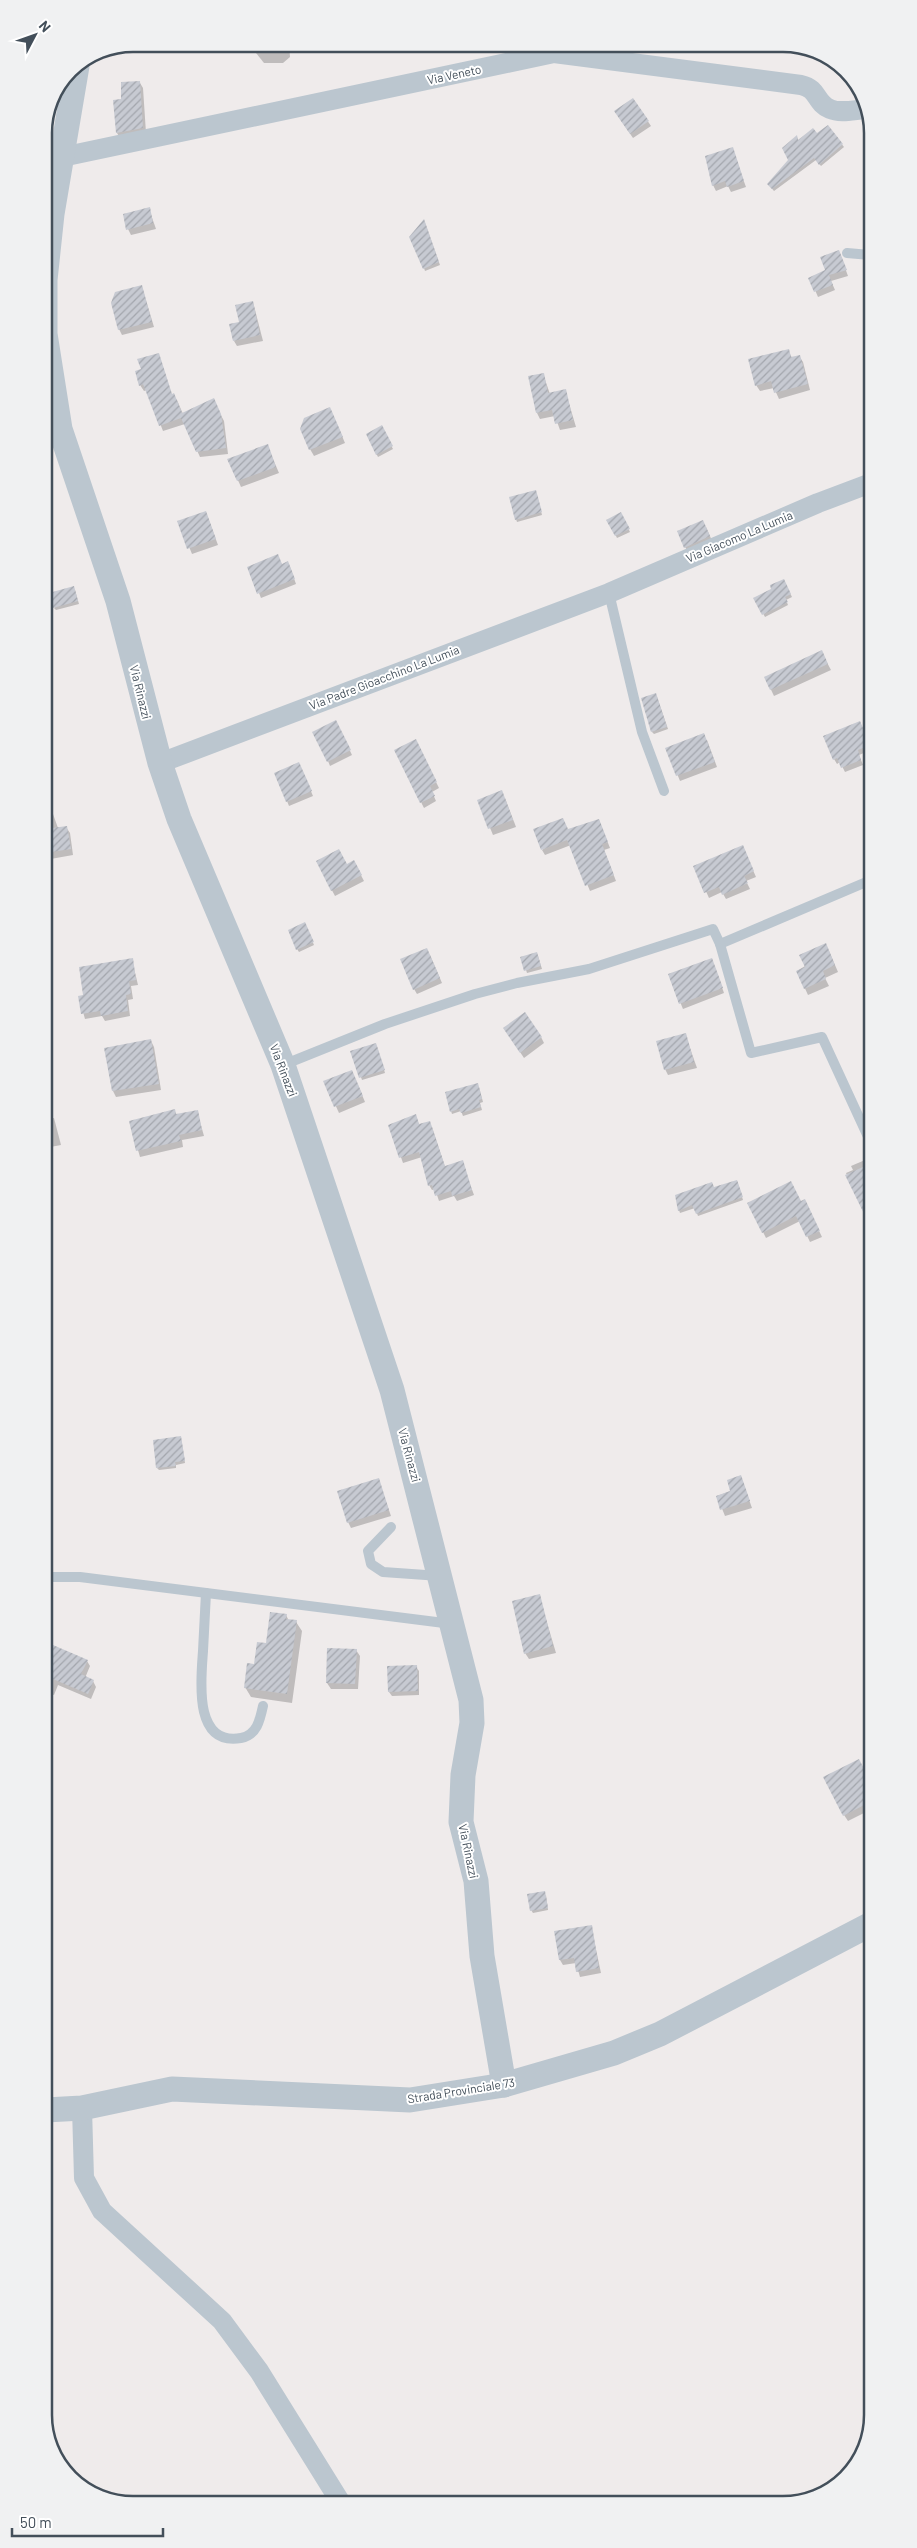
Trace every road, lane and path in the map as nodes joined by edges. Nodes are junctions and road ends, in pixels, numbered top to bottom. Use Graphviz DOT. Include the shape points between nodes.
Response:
graph roads {
  1 [pos="75,78"];
  2 [pos="860,109"];
  3 [pos="62,157"];
  4 [pos="53,209"];
  5 [pos="847,252"];
  6 [pos="864,254"];
  7 [pos="53,431"];
  8 [pos="864,486"];
  9 [pos="609,593"];
  10 [pos="160,763"];
  11 [pos="664,791"];
  12 [pos="864,883"];
  13 [pos="720,944"];
  14 [pos="283,1065"];
  15 [pos="864,1131"];
  16 [pos="391,1527"];
  17 [pos="440,1576"];
  18 [pos="52,1577"];
  19 [pos="206,1593"];
  20 [pos="453,1624"];
  21 [pos="263,1706"];
  22 [pos="864,1928"];
  23 [pos="504,2085"];
  24 [pos="82,2108"];
  25 [pos="52,2110"];
  26 [pos="336,2495"];
  1 -- 3 [label="street, Via Rinazzi"];
  2 -- 3 [label="street, Via Veneto" via="829,109 815,91 801,85 554,53"];
  3 -- 4 [label="street, Via Rinazzi"];
  5 -- 6 [label="lane"];
  7 -- 10 [label="street, Via Rinazzi" via="118,601"];
  8 -- 9 [label="street, Via Giacomo La Lumia"];
  9 -- 10 [label="street, Via Padre Gioacchino La Lumia"];
  9 -- 11 [label="lane" via="642,732"];
  10 -- 14 [label="street, Via Rinazzi" via="179,819"];
  12 -- 13 [label="lane"];
  13 -- 14 [label="lane" via="713,929 589,969 475,994 386,1024"];
  13 -- 15 [label="lane" via="751,1052 822,1037"];
  14 -- 17 [label="street, Via Rinazzi" via="392,1390"];
  16 -- 17 [label="lane" via="368,1551 371,1564 383,1572"];
  17 -- 20 [label="street, Via Rinazzi"];
  18 -- 19 [label="lane" via="80,1577"];
  19 -- 20 [label="lane"];
  19 -- 21 [label="lane" via="200,1695 205,1718 214,1732 231,1740 245,1737 258,1727"];
  20 -- 23 [label="street, Via Rinazzi" via="471,1700 472,1723 463,1775 461,1822 476,1881 482,1956"];
  22 -- 23 [label="street, Strada Provinciale 73" via="660,2034 614,2053"];
  23 -- 24 [label="street, Strada Provinciale 73" via="410,2100 172,2089"];
  24 -- 25 [label="street, Strada Provinciale 73"];
  24 -- 26 [label="street" via="84,2178 102,2212 222,2321 260,2371"];
}
